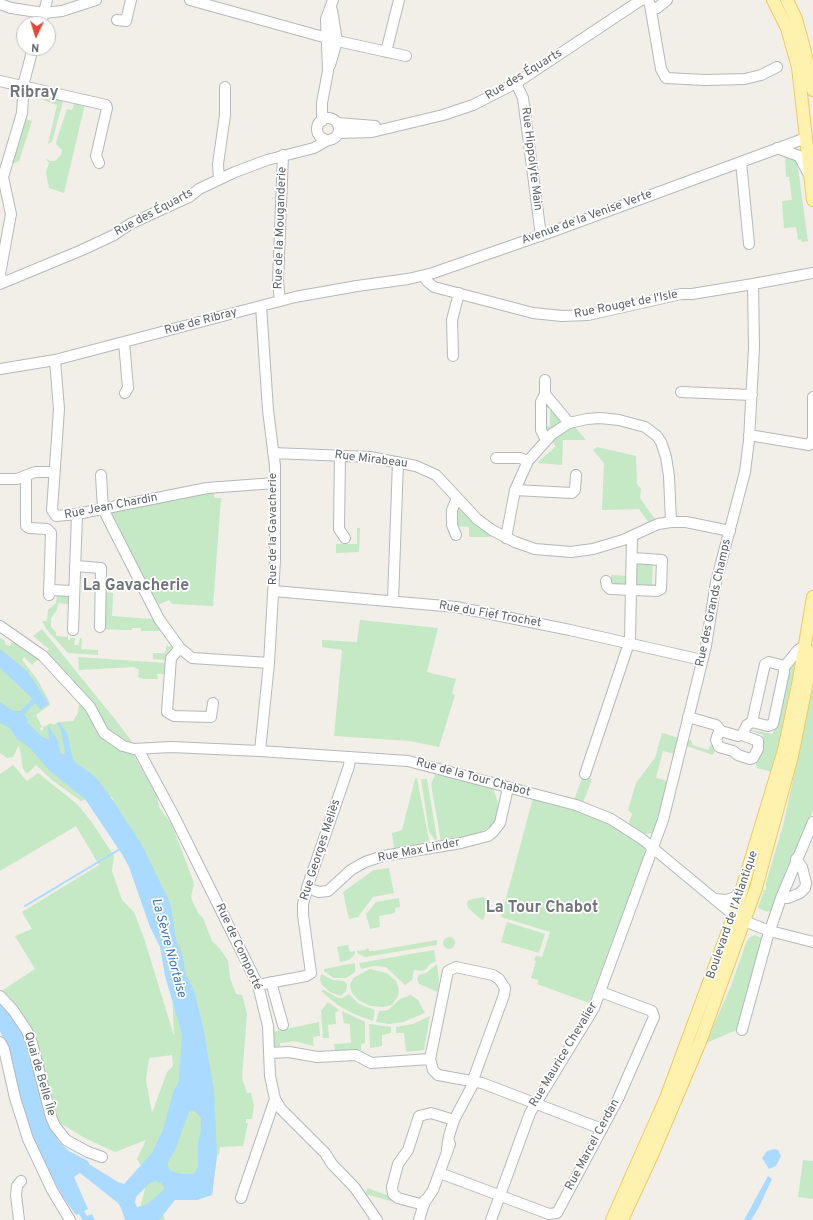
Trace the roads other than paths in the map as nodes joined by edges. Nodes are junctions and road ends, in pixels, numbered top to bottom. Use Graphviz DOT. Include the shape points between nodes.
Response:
graph roads {
  1 [pos="47,0"];
  2 [pos="96,0"];
  3 [pos="131,0"];
  4 [pos="190,0"];
  5 [pos="399,0"];
  6 [pos="641,0"];
  7 [pos="666,0"];
  8 [pos="773,0"];
  9 [pos="787,0"];
  10 [pos="333,1"];
  11 [pos="0,4"];
  12 [pos="649,5"];
  13 [pos="44,13"];
  14 [pos="43,16"];
  15 [pos="117,20"];
  16 [pos="327,38"];
  17 [pos="342,42"];
  18 [pos="386,52"];
  19 [pos="31,56"];
  20 [pos="406,56"];
  21 [pos="777,67"];
  22 [pos="328,71"];
  23 [pos="0,81"];
  24 [pos="516,83"];
  25 [pos="23,86"];
  26 [pos="225,87"];
  27 [pos="813,90"];
  28 [pos="332,124"];
  29 [pos="318,133"];
  30 [pos="810,137"];
  31 [pos="328,140"];
  32 [pos="777,148"];
  33 [pos="310,149"];
  34 [pos="283,155"];
  35 [pos="741,162"];
  36 [pos="99,163"];
  37 [pos="810,178"];
  38 [pos="219,179"];
  39 [pos="3,196"];
  40 [pos="813,200"];
  41 [pos="541,236"];
  42 [pos="749,244"];
  43 [pos="813,273"];
  44 [pos="428,274"];
  45 [pos="402,280"];
  46 [pos="1,283"];
  47 [pos="753,284"];
  48 [pos="458,293"];
  49 [pos="280,301"];
  50 [pos="261,306"];
  51 [pos="124,342"];
  52 [pos="453,356"];
  53 [pos="55,360"];
  54 [pos="0,369"];
  55 [pos="545,380"];
  56 [pos="682,392"];
  57 [pos="125,393"];
  58 [pos="545,394"];
  59 [pos="752,395"];
  60 [pos="813,397"];
  61 [pos="569,423"];
  62 [pos="749,435"];
  63 [pos="546,440"];
  64 [pos="273,453"];
  65 [pos="340,456"];
  66 [pos="496,458"];
  67 [pos="528,461"];
  68 [pos="398,462"];
  69 [pos="53,472"];
  70 [pos="102,475"];
  71 [pos="576,475"];
  72 [pos="26,476"];
  73 [pos="0,479"];
  74 [pos="275,483"];
  75 [pos="515,490"];
  76 [pos="458,498"];
  77 [pos="103,509"];
  78 [pos="77,514"];
  79 [pos="671,522"];
  80 [pos="730,531"];
  81 [pos="456,534"];
  82 [pos="632,537"];
  83 [pos="345,538"];
  84 [pos="506,538"];
  85 [pos="632,558"];
  86 [pos="75,566"];
  87 [pos="606,581"];
  88 [pos="274,590"];
  89 [pos="631,590"];
  90 [pos="74,592"];
  91 [pos="813,597"];
  92 [pos="394,601"];
  93 [pos="0,626"];
  94 [pos="100,627"];
  95 [pos="73,630"];
  96 [pos="629,643"];
  97 [pos="180,648"];
  98 [pos="809,649"];
  99 [pos="702,660"];
  100 [pos="269,663"];
  101 [pos="783,666"];
  102 [pos="213,703"];
  103 [pos="688,717"];
  104 [pos="752,722"];
  105 [pos="721,731"];
  106 [pos="740,736"];
  107 [pos="138,749"];
  108 [pos="260,751"];
  109 [pos="733,751"];
  110 [pos="350,757"];
  111 [pos="585,774"];
  112 [pos="508,788"];
  113 [pos="813,822"];
  114 [pos="653,847"];
  115 [pos="796,859"];
  116 [pos="306,888"];
  117 [pos="742,890"];
  118 [pos="781,898"];
  119 [pos="714,899"];
  120 [pos="739,918"];
  121 [pos="770,931"];
  122 [pos="813,942"];
  123 [pos="271,982"];
  124 [pos="258,985"];
  125 [pos="601,992"];
  126 [pos="0,996"];
  127 [pos="283,1025"];
  128 [pos="742,1030"];
  129 [pos="1,1047"];
  130 [pos="269,1053"];
  131 [pos="430,1059"];
  132 [pos="473,1082"];
  133 [pos="275,1099"];
  134 [pos="536,1104"];
  135 [pos="460,1109"];
  136 [pos="454,1120"];
  137 [pos="602,1129"];
  138 [pos="447,1149"];
  139 [pos="102,1157"];
  140 [pos="440,1169"];
  141 [pos="21,1181"];
  142 [pos="500,1196"];
  143 [pos="241,1198"];
  144 [pos="424,1204"];
  145 [pos="19,1220"];
  146 [pos="70,1220"];
  147 [pos="377,1220"];
  148 [pos="419,1220"];
  149 [pos="491,1220"];
  150 [pos="612,1220"];
  151 [pos="622,1220"];
  1 -- 13 [label="street"];
  2 -- 13 [label="street" via="62,11"];
  3 -- 15 [label="street" via="126,21"];
  4 -- 16 [label="street"];
  5 -- 18 [label="street"];
  6 -- 24 [label="street, Rue des Équarts"];
  7 -- 12 [label="street" via="657,8"];
  8 -- 30 [label="main road" via="787,28 794,51"];
  9 -- 27 [label="main road" via="804,48"];
  10 -- 16 [label="street" via="326,19"];
  10 -- 22 [label="street" via="332,20 337,44"];
  11 -- 13 [label="street"];
  12 -- 21 [label="street" via="661,69 666,78 745,79"];
  13 -- 14 [label="street"];
  16 -- 22 [label="street"];
  17 -- 18 [label="street"];
  18 -- 20 [label="street"];
  19 -- 25 [label="street"];
  22 -- 28 [label="street" via="322,103"];
  23 -- 25 [label="street"];
  24 -- 28 [label="street, Rue des Équarts" via="473,105 372,132"];
  24 -- 41 [label="street, Rue Hippolyte Main" via="523,98"];
  25 -- 36 [label="street" via="106,105 96,156"];
  25 -- 39 [label="street" via="22,113 3,171"];
  26 -- 38 [label="street" via="226,106 218,164"];
  28 -- 29 [label="street" via="318,127"];
  28 -- 31 [label="street, Rue des Équarts" via="334,138"];
  29 -- 31 [label="street"];
  29 -- 33 [label="street"];
  30 -- 32 [label="street, Avenue de la Venise Verte"];
  30 -- 37 [label="main road"];
  31 -- 33 [label="street, Rue des Équarts"];
  32 -- 35 [label="street, Avenue de la Venise Verte"];
  32 -- 37 [label="street" via="799,156"];
  33 -- 34 [label="street, Rue des Équarts"];
  34 -- 38 [label="street, Rue des Équarts"];
  34 -- 49 [label="street, Rue de la Mouganderie" via="278,281"];
  35 -- 41 [label="street, Avenue de la Venise Verte"];
  35 -- 42 [label="street"];
  37 -- 40 [label="main road"];
  38 -- 46 [label="street, Rue des Équarts" via="189,197 82,250"];
  39 -- 46 [label="street" via="11,214 0,274"];
  41 -- 44 [label="street, Avenue de la Venise Verte"];
  43 -- 47 [label="street, Rue Rouget de l'Isle"];
  44 -- 45 [label="street, Avenue de la Venise Verte"];
  44 -- 48 [label="street, Rue Rouget de l'Isle" via="432,286"];
  45 -- 49 [label="street, Rue de Ribray"];
  47 -- 48 [label="street, Rue Rouget de l'Isle" via="681,294 588,315 562,316 533,313"];
  47 -- 59 [label="street, Rue des Grands Champs" via="755,306"];
  48 -- 52 [label="street" via="452,320"];
  49 -- 50 [label="street, Rue de Ribray"];
  50 -- 51 [label="street, Rue de Ribray"];
  50 -- 64 [label="street, Rue de la Gavacherie"];
  51 -- 53 [label="street, Rue de Ribray"];
  51 -- 57 [label="street" via="128,388"];
  53 -- 54 [label="street, Rue de Ribray"];
  53 -- 69 [label="street, Rue Jean Chardin" via="59,408"];
  55 -- 58 [label="street"];
  56 -- 59 [label="street"];
  58 -- 61 [label="street"];
  58 -- 63 [label="street" via="541,402 541,430"];
  59 -- 62 [label="street, Rue des Grands Champs"];
  60 -- 62 [label="street" via="813,439 809,445"];
  61 -- 63 [label="street"];
  61 -- 79 [label="street" via="587,419 609,419 645,427 658,436 666,457 669,476"];
  62 -- 80 [label="street, Rue des Grands Champs" via="744,476"];
  63 -- 67 [label="street"];
  64 -- 65 [label="street, Rue Mirabeau"];
  64 -- 74 [label="street, Rue de la Gavacherie"];
  65 -- 68 [label="street, Rue Mirabeau" via="370,457"];
  65 -- 83 [label="street" via="339,529"];
  66 -- 67 [label="street" via="520,458"];
  67 -- 75 [label="street"];
  68 -- 76 [label="street, Rue Mirabeau" via="428,470"];
  68 -- 92 [label="street"];
  69 -- 72 [label="street" via="35,472"];
  69 -- 78 [label="street, Rue Jean Chardin" via="53,514 61,517"];
  70 -- 77 [label="street"];
  71 -- 75 [label="street" via="575,490 572,493"];
  72 -- 73 [label="street"];
  72 -- 90 [label="street, Rue Jean Chardin" via="26,526 47,529 51,534 49,593"];
  74 -- 77 [label="street, Rue Jean Chardin" via="208,488"];
  74 -- 88 [label="street, Rue de la Gavacherie"];
  75 -- 84 [label="street"];
  76 -- 81 [label="street" via="452,510 452,525"];
  76 -- 84 [label="street, Rue Mirabeau" via="476,519"];
  77 -- 78 [label="street, Rue Jean Chardin"];
  77 -- 97 [label="street" via="159,619"];
  78 -- 86 [label="street"];
  79 -- 80 [label="street, Rue Mirabeau" via="686,522"];
  79 -- 82 [label="street, Rue Mirabeau" via="658,524"];
  80 -- 99 [label="street, Rue des Grands Champs" via="716,582"];
  82 -- 84 [label="street, Rue Mirabeau" via="593,549 571,552 535,549"];
  82 -- 85 [label="street"];
  85 -- 89 [label="street"];
  85 -- 89 [label="street" via="662,560 662,584 661,589 657,591"];
  86 -- 90 [label="street"];
  86 -- 94 [label="street" via="101,568"];
  87 -- 89 [label="street" via="610,589"];
  88 -- 92 [label="street, Rue du Fief Trochet"];
  88 -- 100 [label="street, Rue de la Gavacherie"];
  89 -- 96 [label="street"];
  90 -- 95 [label="street"];
  91 -- 98 [label="main road, Boulevard de l'Atlantique"];
  92 -- 96 [label="street, Rue du Fief Trochet" via="456,607"];
  93 -- 107 [label="street, Rue de la Tour Chabot" via="42,656 56,670 90,707 108,737 123,746"];
  96 -- 99 [label="street, Rue du Fief Trochet"];
  96 -- 111 [label="street"];
  97 -- 100 [label="street" via="192,658"];
  97 -- 102 [label="street" via="170,658 167,712 174,716 211,717"];
  98 -- 101 [label="street" via="798,650"];
  98 -- 117 [label="main road, Boulevard de l'Atlantique" via="778,772"];
  98 -- 120 [label="main road, Boulevard de l'Atlantique" via="799,724 779,807"];
  99 -- 103 [label="street, Rue des Grands Champs"];
  100 -- 108 [label="street, Rue de la Gavacherie"];
  101 -- 104 [label="street" via="769,662 765,664"];
  101 -- 104 [label="street" via="784,672 773,724 768,726"];
  103 -- 105 [label="street" via="716,725"];
  103 -- 114 [label="street, Rue des Grands Champs" via="663,820"];
  104 -- 106 [label="street"];
  105 -- 106 [label="street"];
  105 -- 109 [label="street" via="717,737 717,746"];
  106 -- 109 [label="street"];
  106 -- 109 [label="street" via="758,742 755,756 750,759"];
  107 -- 108 [label="street, Rue de la Tour Chabot" via="171,747"];
  107 -- 124 [label="street, Rue de Comporté"];
  108 -- 110 [label="street, Rue de la Tour Chabot"];
  110 -- 112 [label="street, Rue de la Tour Chabot" via="424,764"];
  110 -- 116 [label="street, Rue Georges Meliès"];
  112 -- 114 [label="street, Rue de la Tour Chabot" via="592,811 626,828"];
  112 -- 116 [label="street, Rue Max Linder" via="500,823 493,832 482,839 383,856 351,870 328,891 319,892"];
  113 -- 115 [label="street"];
  114 -- 119 [label="street, Rue de la Tour Chabot"];
  114 -- 125 [label="street, Rue Maurice Chevalier"];
  115 -- 118 [label="street"];
  115 -- 118 [label="street" via="802,868 805,888 788,898"];
  116 -- 123 [label="street, Rue Georges Meliès" via="303,915 311,973"];
  117 -- 119 [label="street" via="727,900"];
  117 -- 120 [label="main road, Boulevard de l'Atlantique"];
  118 -- 121 [label="street"];
  119 -- 120 [label="street, Rue de la Tour Chabot"];
  120 -- 121 [label="street"];
  120 -- 150 [label="main road, Boulevard de l'Atlantique" via="666,1098"];
  120 -- 151 [label="main road, Boulevard de l'Atlantique" via="700,1042"];
  121 -- 122 [label="street"];
  121 -- 128 [label="street"];
  123 -- 124 [label="street"];
  123 -- 127 [label="street"];
  124 -- 130 [label="street, Rue de Comporté" via="268,1026"];
  125 -- 134 [label="street, Rue Maurice Chevalier" via="590,1016"];
  125 -- 137 [label="street, Rue Marcel Cerdan" via="652,1011 654,1017 631,1072"];
  126 -- 139 [label="street, Quai de Belle Île" via="27,1031 55,1126 66,1140"];
  129 -- 146 [label="street" via="28,1139 52,1190"];
  130 -- 131 [label="street" via="289,1052 317,1057 356,1056 371,1063"];
  130 -- 133 [label="street, Rue de Comporté"];
  131 -- 132 [label="street" via="433,1070 438,1075"];
  131 -- 132 [label="street" via="446,975 450,969 497,977 505,988 504,995"];
  132 -- 134 [label="street" via="482,1083"];
  132 -- 135 [label="street"];
  133 -- 143 [label="street"];
  133 -- 147 [label="street, Rue de Comporté" via="281,1109 325,1153 355,1188"];
  134 -- 137 [label="street"];
  134 -- 142 [label="street, Rue Maurice Chevalier" via="529,1116"];
  135 -- 136 [label="street"];
  135 -- 138 [label="street" via="456,1132"];
  136 -- 138 [label="street"];
  136 -- 144 [label="street" via="431,1113 419,1116 408,1150 398,1164 392,1187 393,1194 398,1198"];
  137 -- 142 [label="street, Rue Marcel Cerdan" via="558,1211 554,1214"];
  138 -- 140 [label="street"];
  140 -- 142 [label="street, Rue Marcel Cerdan"];
  140 -- 144 [label="street" via="433,1190"];
  141 -- 145 [label="street" via="16,1190"];
  142 -- 149 [label="street, Rue Maurice Chevalier"];
  144 -- 148 [label="street"];
}
